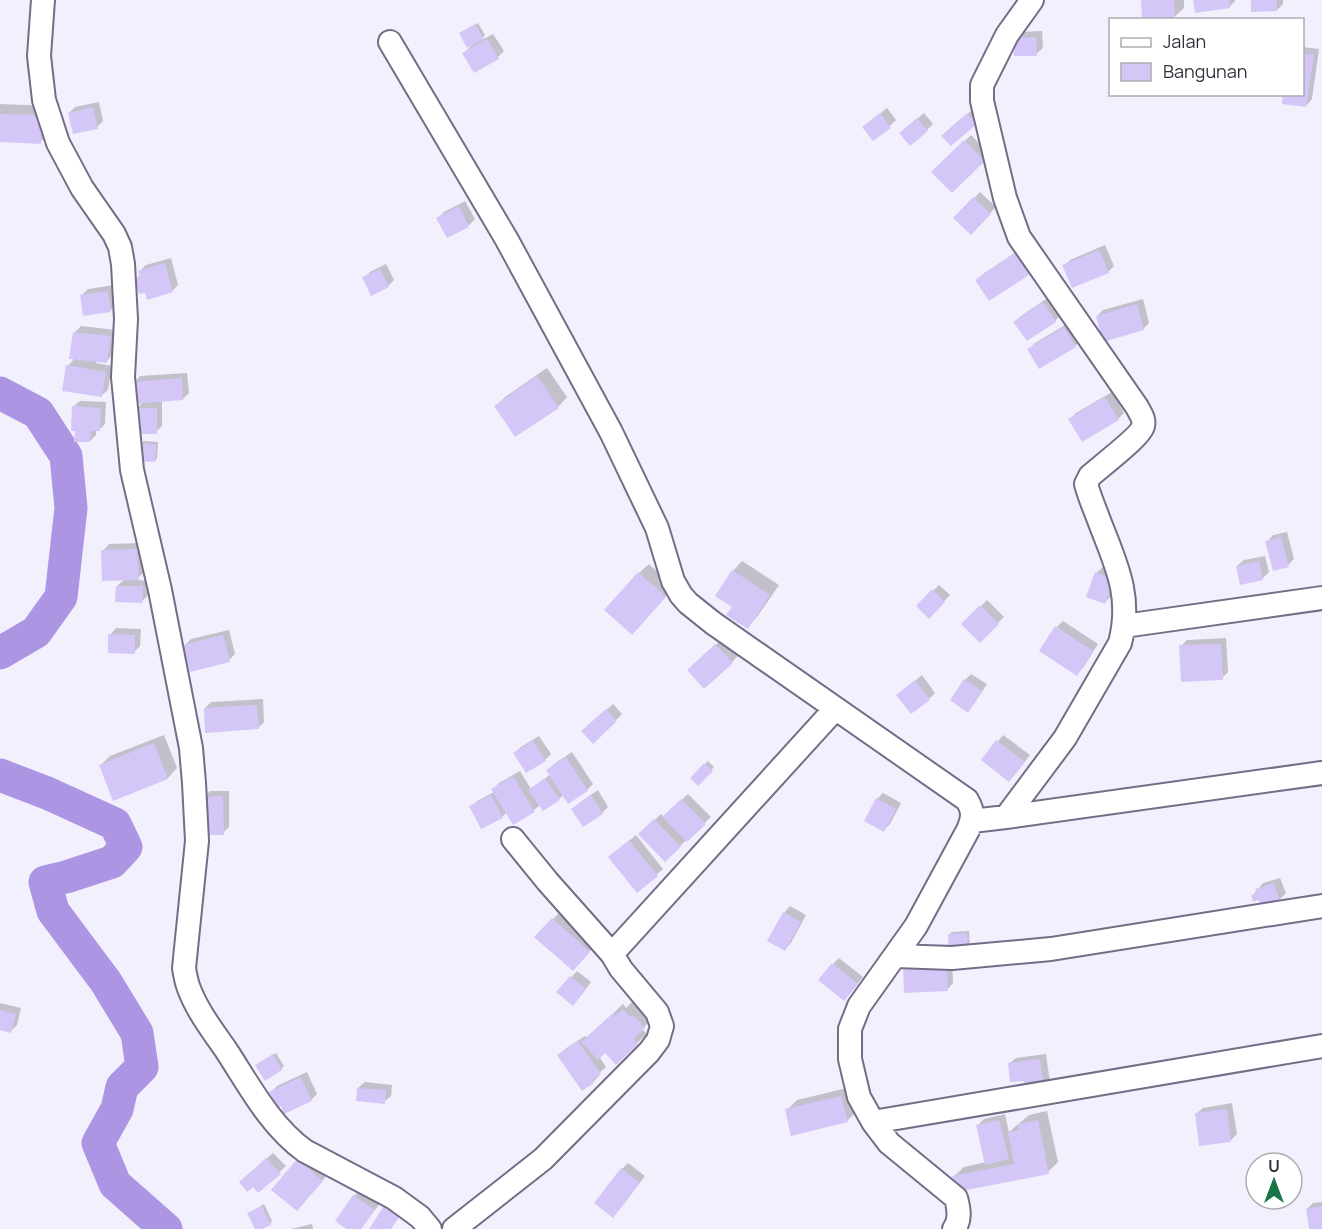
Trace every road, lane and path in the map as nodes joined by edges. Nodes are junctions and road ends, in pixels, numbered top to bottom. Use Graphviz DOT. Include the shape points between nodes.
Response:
graph roads {
  1 [pos="43,0"];
  2 [pos="1032,0"];
  3 [pos="390,42"];
  4 [pos="1322,598"];
  5 [pos="1124,626"];
  6 [pos="835,709"];
  7 [pos="1322,773"];
  8 [pos="1006,818"];
  9 [pos="972,821"];
  10 [pos="513,839"];
  11 [pos="1322,906"];
  12 [pos="612,954"];
  13 [pos="896,956"];
  14 [pos="1322,1046"];
  15 [pos="873,1122"];
  16 [pos="430,1229"];
  17 [pos="454,1229"];
  18 [pos="954,1229"];
  1 -- 16 [label="street" via="39,56 44,100 58,143 82,188 114,234 123,264 123,377 132,470 191,748 197,841 184,968 187,985 260,1101 295,1144 394,1197"];
  2 -- 5 [label="street" via="1007,35 982,85 982,101 1005,198 1019,237 1142,417 1143,427 1134,438 1090,476 1086,484 1122,583"];
  3 -- 6 [label="street" via="507,240 611,432 657,528 681,595 713,623"];
  4 -- 5 [label="street"];
  5 -- 8 [label="street" via="1120,643 1065,738"];
  6 -- 9 [label="street" via="967,800 972,808"];
  6 -- 12 [label="street"];
  7 -- 8 [label="street"];
  8 -- 9 [label="street"];
  9 -- 13 [label="street"];
  10 -- 12 [label="street"];
  11 -- 13 [label="street" via="1051,949 952,958"];
  12 -- 17 [label="street" via="657,1012 662,1026 658,1040 543,1159"];
  13 -- 15 [label="street" via="859,1006 850,1029 850,1059 859,1097"];
  14 -- 15 [label="street"];
  15 -- 18 [label="street" via="889,1143 956,1198 959,1217"];
}
